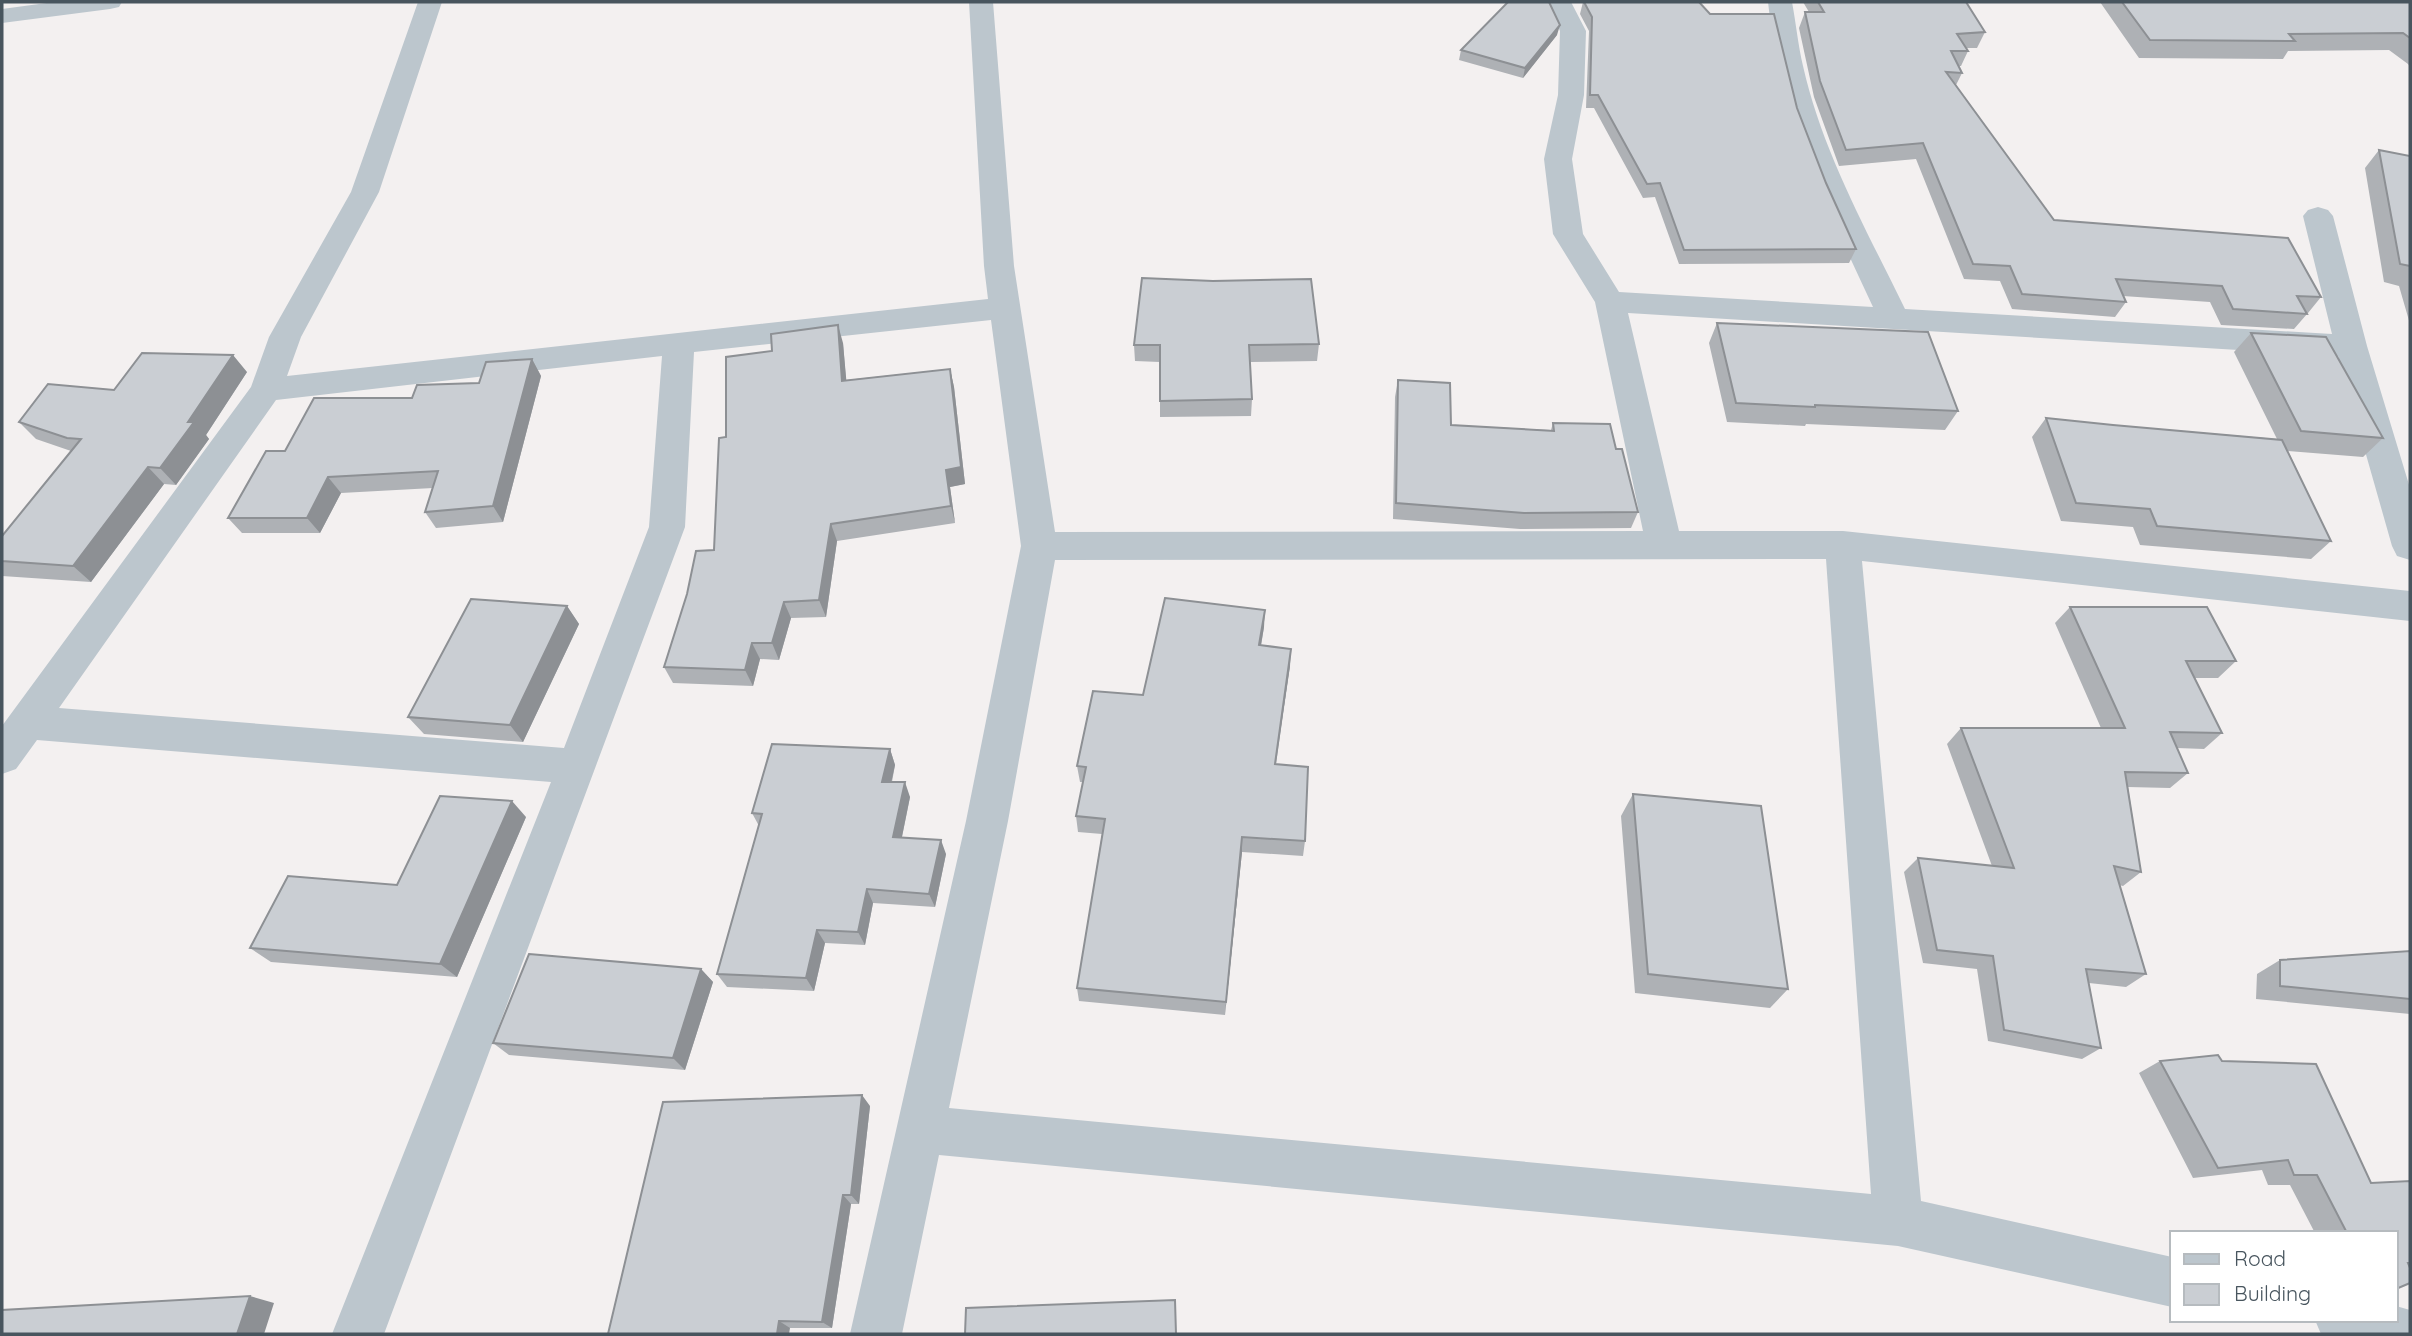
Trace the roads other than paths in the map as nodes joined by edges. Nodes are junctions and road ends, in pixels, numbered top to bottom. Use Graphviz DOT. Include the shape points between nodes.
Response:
graph roads {
  1 [pos="110,2"];
  2 [pos="430,2"];
  3 [pos="981,2"];
  4 [pos="1559,2"];
  5 [pos="1780,2"];
  6 [pos="2,16"];
  7 [pos="2318,216"];
  8 [pos="1610,302"];
  9 [pos="1004,308"];
  10 [pos="1894,319"];
  11 [pos="679,343"];
  12 [pos="2351,346"];
  13 [pos="266,390"];
  14 [pos="1664,545"];
  15 [pos="1843,545"];
  16 [pos="1039,546"];
  17 [pos="2410,546"];
  18 [pos="2410,606"];
  19 [pos="27,722"];
  20 [pos="2,757"];
  21 [pos="577,767"];
  22 [pos="921,1129"];
  23 [pos="1898,1221"];
  24 [pos="2170,1282"];
  25 [pos="2350,1322"];
  26 [pos="358,1334"];
  27 [pos="877,1334"];
  28 [pos="2404,1334"];
  1 -- 6 [label="street"];
  2 -- 13 [label="street" via="365,192 285,337"];
  3 -- 9 [label="street"];
  4 -- 8 [label="street" via="1573,31 1571,95 1558,159 1568,234"];
  5 -- 10 [label="street" via="1800,102 1829,181"];
  7 -- 12 [label="street"];
  8 -- 10 [label="street"];
  8 -- 14 [label="street"];
  9 -- 11 [label="street"];
  9 -- 16 [label="street"];
  10 -- 12 [label="street"];
  11 -- 13 [label="street"];
  11 -- 21 [label="street" via="667,527"];
  12 -- 17 [label="street"];
  13 -- 19 [label="street"];
  14 -- 15 [label="street"];
  14 -- 16 [label="street"];
  15 -- 18 [label="street"];
  15 -- 23 [label="street"];
  16 -- 22 [label="street" via="987,821"];
  19 -- 20 [label="street"];
  19 -- 21 [label="street"];
  21 -- 26 [label="street"];
  22 -- 23 [label="street"];
  22 -- 27 [label="street"];
  23 -- 24 [label="street"];
  25 -- 28 [label="street"];
}
